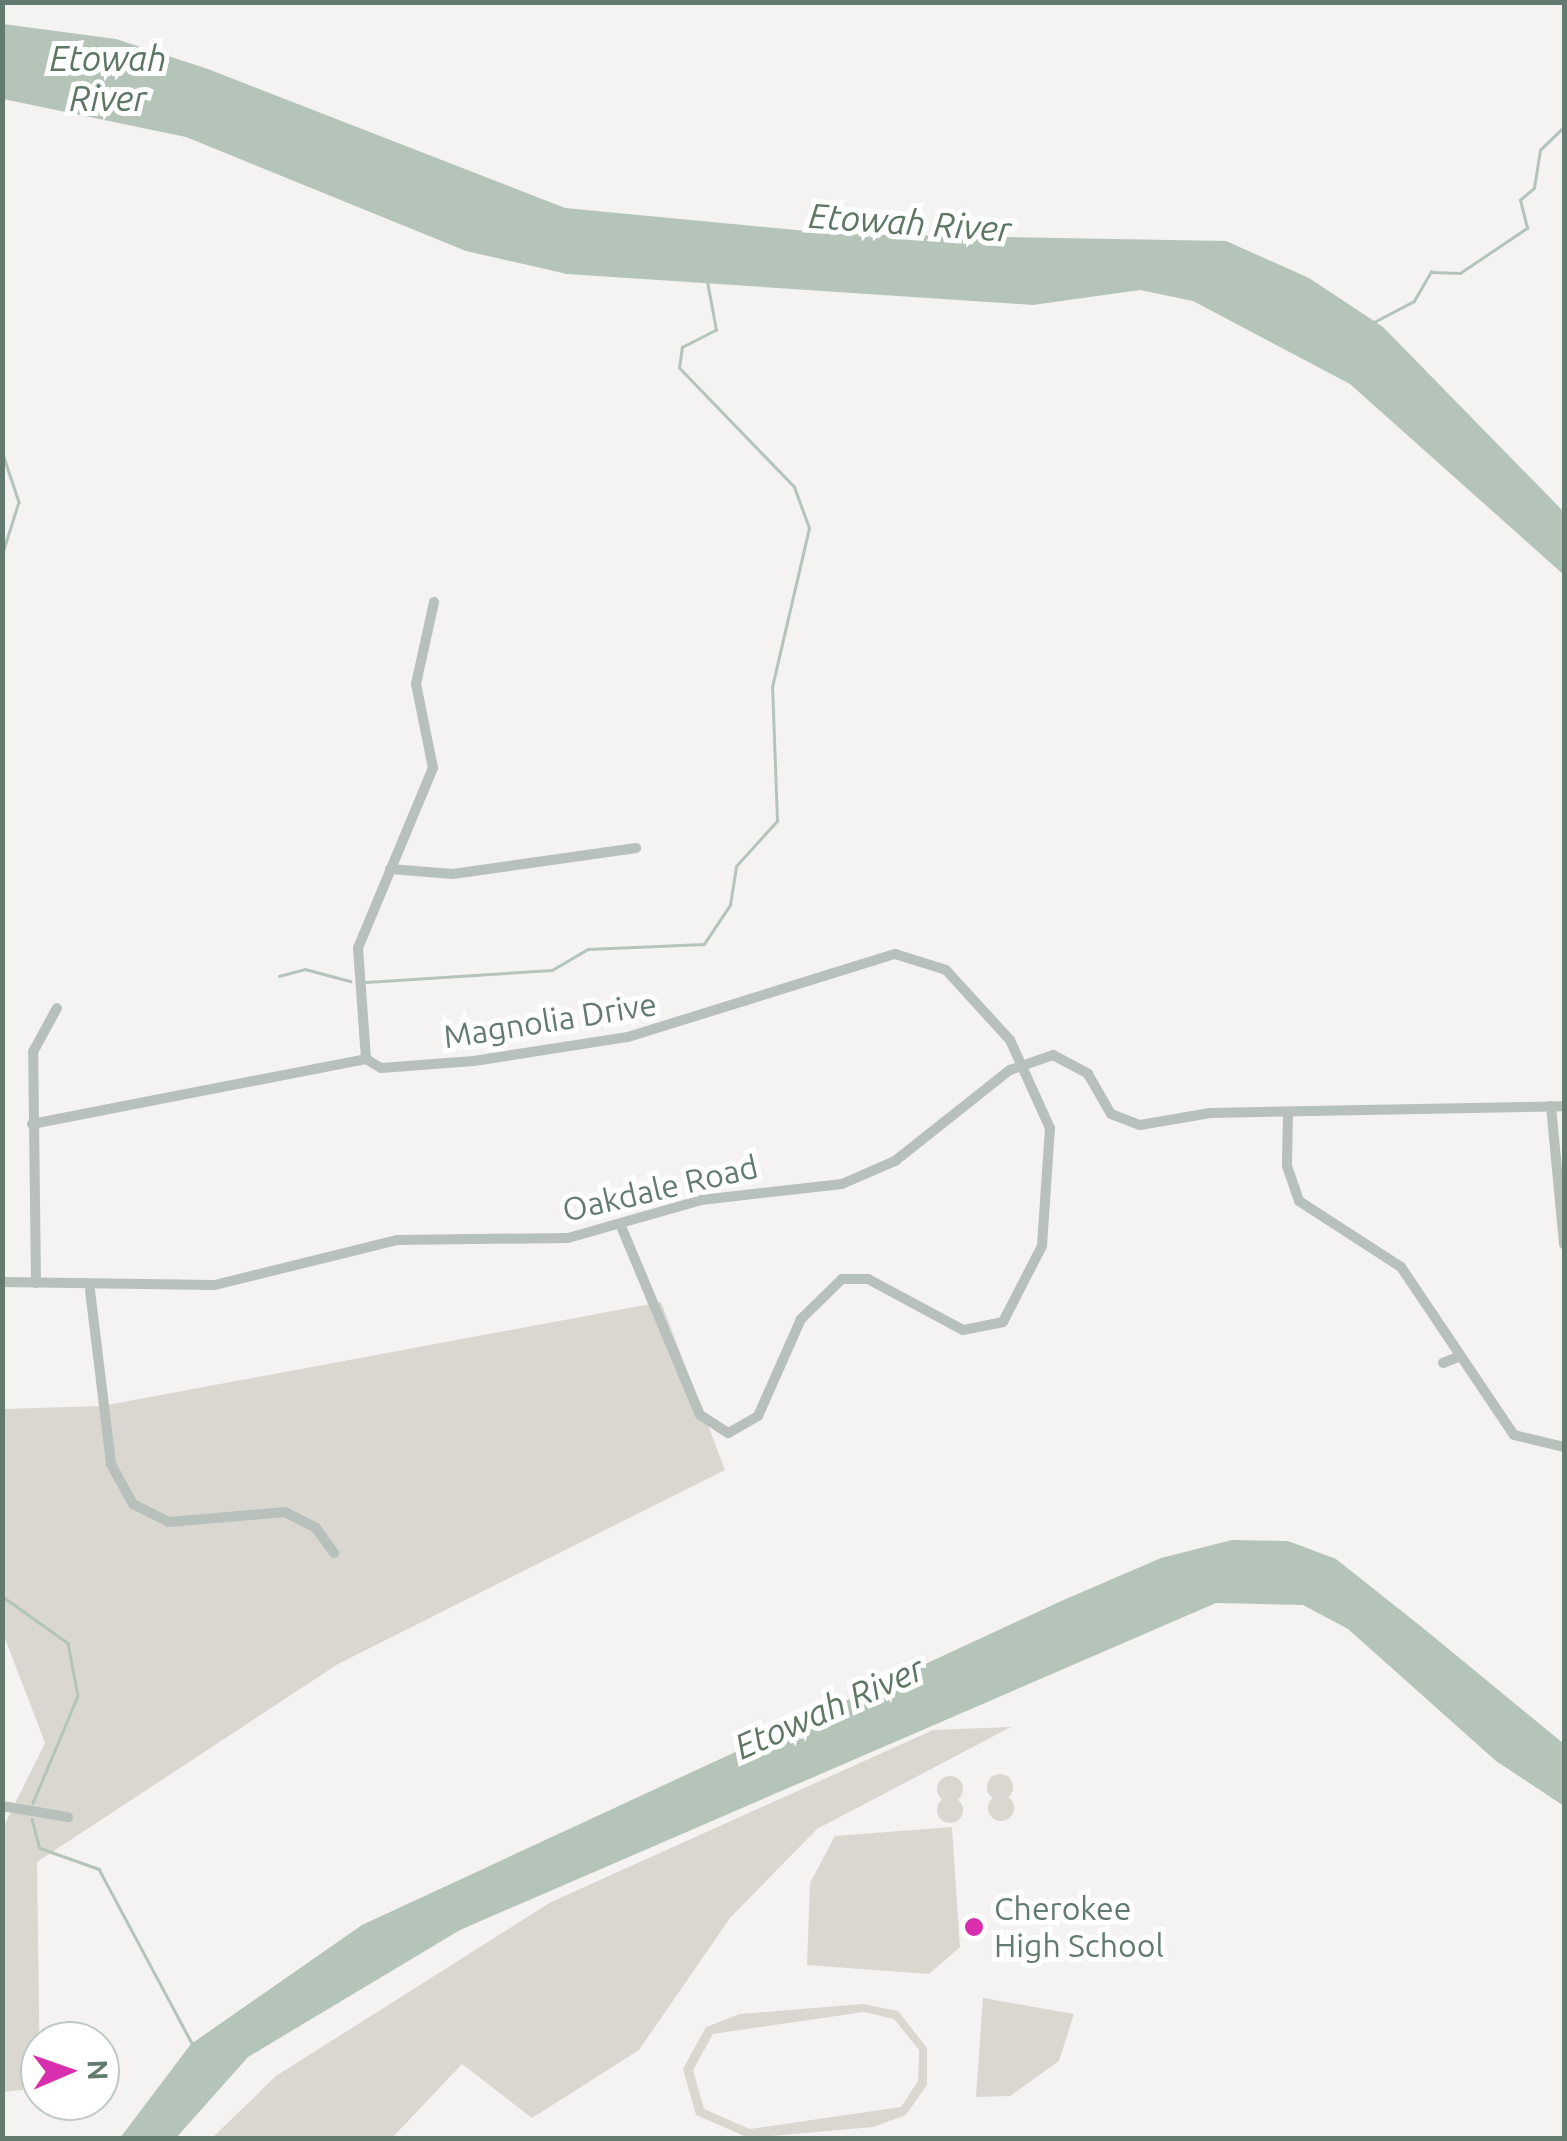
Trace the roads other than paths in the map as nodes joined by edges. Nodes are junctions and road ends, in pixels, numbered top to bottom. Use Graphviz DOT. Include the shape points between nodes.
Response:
graph roads {
  1 [pos="434,602"];
  2 [pos="636,848"];
  3 [pos="390,869"];
  4 [pos="58,1008"];
  5 [pos="366,1059"];
  6 [pos="1027,1063"];
  7 [pos="1552,1106"];
  8 [pos="1564,1106"];
  9 [pos="1288,1112"];
  10 [pos="32,1124"];
  11 [pos="620,1226"];
  12 [pos="1564,1244"];
  13 [pos="2,1282"];
  14 [pos="36,1284"];
  15 [pos="90,1290"];
  16 [pos="1458,1357"];
  17 [pos="1444,1363"];
  18 [pos="1564,1448"];
  19 [pos="334,1553"];
  20 [pos="2,1806"];
  21 [pos="68,1817"];
  1 -- 3 [label="street" via="416,684 433,768"];
  2 -- 3 [label="street" via="453,874"];
  3 -- 5 [label="street" via="358,948"];
  4 -- 10 [label="street" via="33,1052"];
  5 -- 6 [label="street, Magnolia Drive" via="380,1068 474,1061 628,1038 895,954 946,970"];
  5 -- 10 [label="street, Magnolia Drive"];
  6 -- 9 [label="street" via="1066,1060 1088,1074 1111,1114 1140,1126"];
  6 -- 11 [label="street, Oakdale Road" via="866,1175 701,1200"];
  6 -- 11 [label="street" via="1050,1128 1052,1184 1042,1246 1015,1309 992,1326 963,1330 868,1280 842,1279 801,1319 764,1406 745,1428 719,1432 700,1415"];
  7 -- 8 [label="street"];
  7 -- 9 [label="street"];
  7 -- 12 [label="street"];
  9 -- 16 [label="street" via="1287,1166 1299,1201 1401,1268"];
  10 -- 14 [label="street"];
  11 -- 15 [label="street, Oakdale Road" via="568,1238 397,1240 215,1285"];
  13 -- 14 [label="street, Oakdale Road"];
  14 -- 15 [label="street, Oakdale Road"];
  15 -- 19 [label="street" via="112,1464 133,1504 169,1522 286,1512 316,1528"];
  16 -- 17 [label="street"];
  16 -- 18 [label="street" via="1514,1435"];
  20 -- 21 [label="street"];
}
